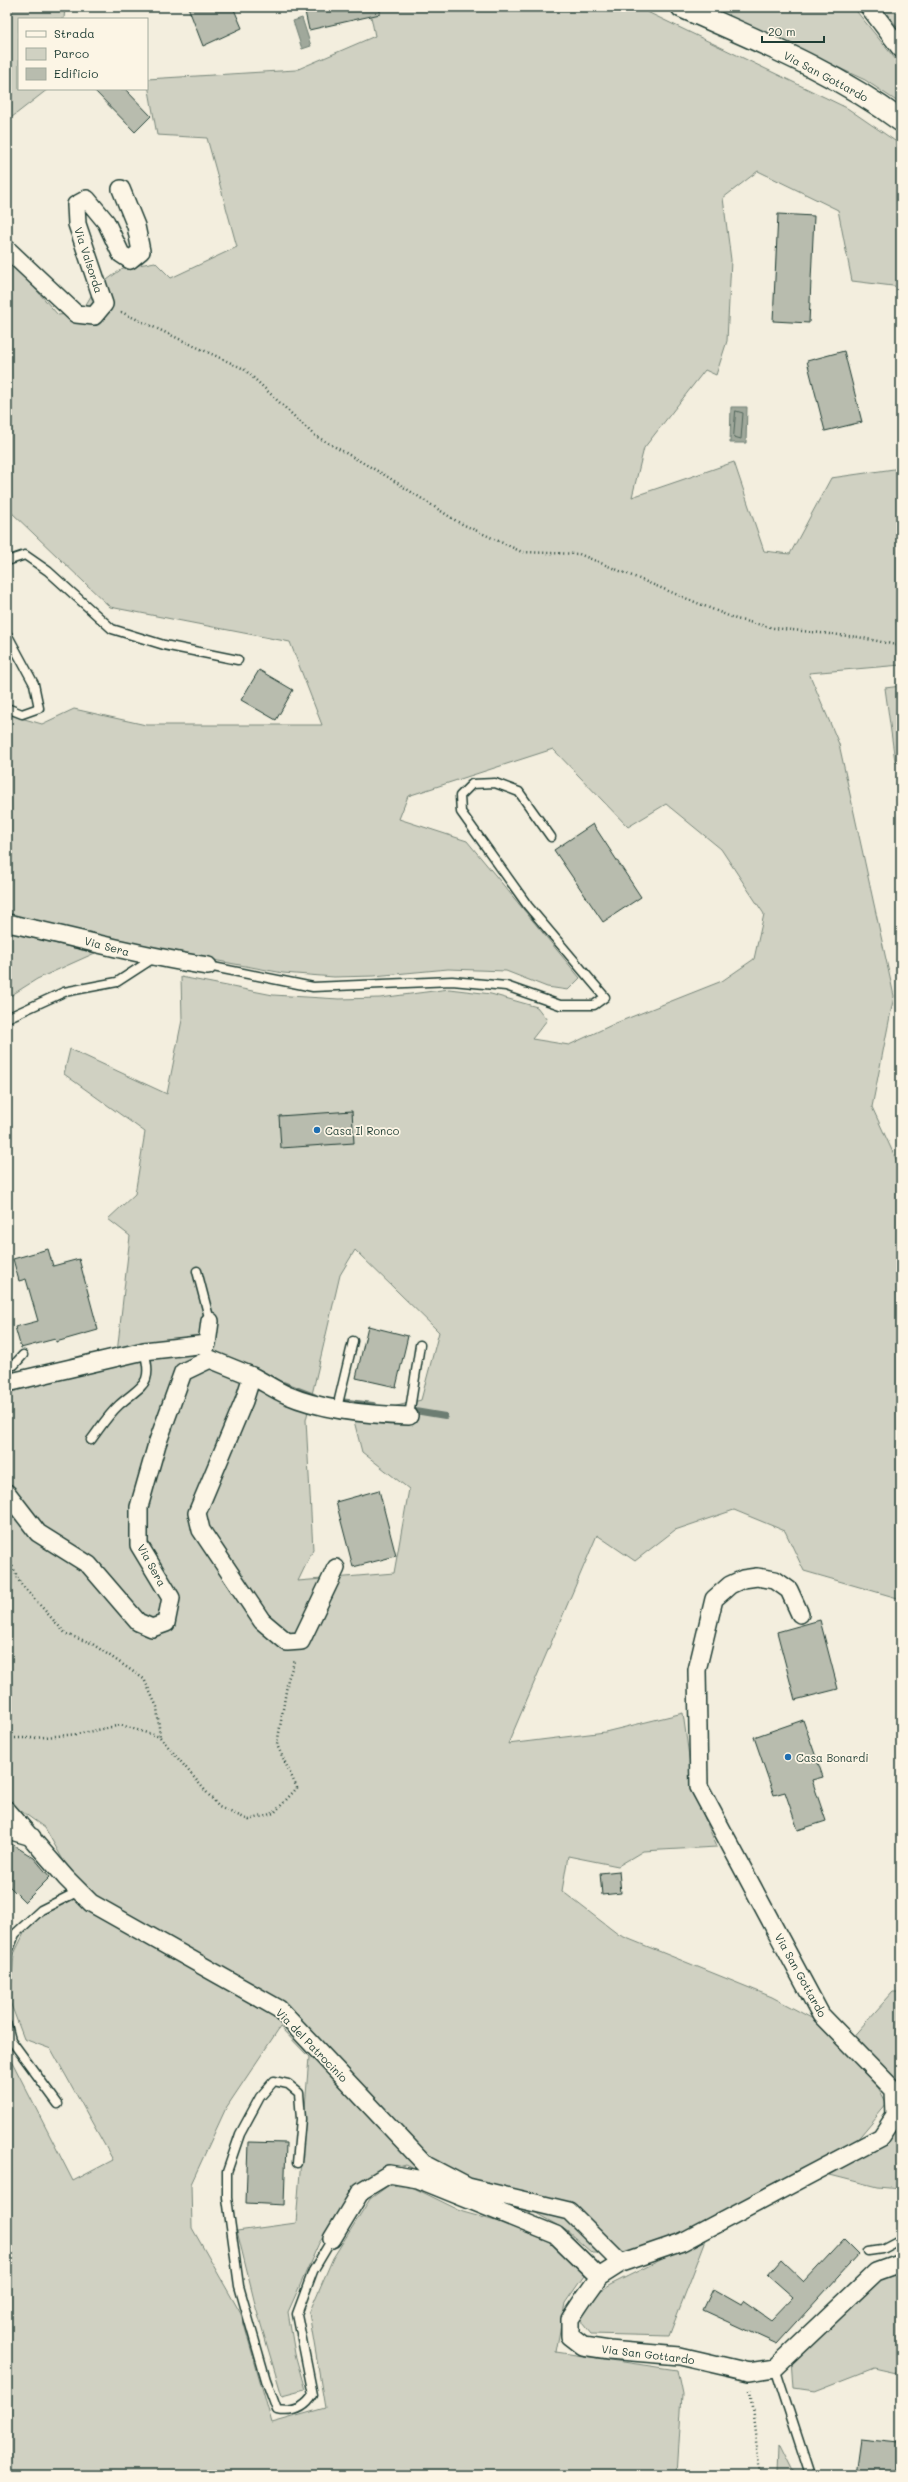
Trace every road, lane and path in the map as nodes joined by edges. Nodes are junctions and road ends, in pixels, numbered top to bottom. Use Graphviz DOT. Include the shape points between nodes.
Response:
graph roads {
  1 [pos="682,7"];
  2 [pos="869,7"];
  3 [pos="901,50"];
  4 [pos="901,121"];
  5 [pos="121,189"];
  6 [pos="7,249"];
  7 [pos="104,304"];
  8 [pos="7,562"];
  9 [pos="7,634"];
  10 [pos="901,646"];
  11 [pos="238,660"];
  12 [pos="7,708"];
  13 [pos="551,837"];
  14 [pos="7,923"];
  15 [pos="154,958"];
  16 [pos="208,966"];
  17 [pos="7,1018"];
  18 [pos="197,1271"];
  19 [pos="210,1321"];
  20 [pos="353,1341"];
  21 [pos="420,1344"];
  22 [pos="144,1351"];
  23 [pos="23,1355"];
  24 [pos="7,1366"];
  25 [pos="252,1376"];
  26 [pos="7,1383"];
  27 [pos="339,1401"];
  28 [pos="409,1416"];
  29 [pos="92,1440"];
  30 [pos="7,1493"];
  31 [pos="7,1562"];
  32 [pos="336,1568"];
  33 [pos="800,1614"];
  34 [pos="288,1679"];
  35 [pos="160,1737"];
  36 [pos="7,1738"];
  37 [pos="7,1810"];
  38 [pos="8,1830"];
  39 [pos="32,1837"];
  40 [pos="79,1891"];
  41 [pos="7,1955"];
  42 [pos="7,2025"];
  43 [pos="58,2104"];
  44 [pos="297,2163"];
  45 [pos="332,2239"];
  46 [pos="901,2239"];
  47 [pos="868,2251"];
  48 [pos="621,2262"];
  49 [pos="901,2264"];
  50 [pos="599,2277"];
  51 [pos="775,2368"];
  52 [pos="749,2372"];
  53 [pos="760,2475"];
  54 [pos="810,2475"];
  1 -- 4 [label="street, Via San Gottardo" via="807,63 857,90"];
  2 -- 3 [label="street"];
  5 -- 7 [label="street, Via Valsorda" via="136,226 141,251 130,260 121,254 106,222 87,199 76,205 77,224"];
  6 -- 7 [label="street, Via Valsorda" via="76,314 94,316"];
  7 -- 10 [label="path" via="244,369 314,434 458,522 522,552 579,554 736,619 774,628 858,637"];
  8 -- 11 [label="lane" via="25,556 48,571 112,629 164,645"];
  9 -- 12 [label="lane" via="34,684 39,708 22,714"];
  13 -- 16 [label="lane" via="519,792 496,783 472,784 460,796 461,812 524,900 605,997 594,1004 560,1005 506,986 452,981 313,987"];
  14 -- 15 [label="street, Via Sera" via="96,942"];
  15 -- 16 [label="street, Via Sera"];
  15 -- 17 [label="lane" via="117,982 64,992"];
  18 -- 19 [label="lane"];
  19 -- 22 [label="street" via="207,1344"];
  20 -- 27 [label="lane"];
  21 -- 28 [label="lane"];
  22 -- 26 [label="street"];
  22 -- 29 [label="lane" via="149,1368 144,1386 118,1406"];
  23 -- 24 [label="lane" via="14,1365"];
  25 -- 27 [label="street, Via Sera" via="288,1396"];
  25 -- 30 [label="street, Via Sera" via="210,1359 183,1372 157,1444 139,1507 139,1545 171,1598 166,1623 152,1628 138,1622 89,1565 38,1533"];
  25 -- 32 [label="street" via="197,1513 201,1530 262,1621 287,1642 301,1641"];
  27 -- 28 [label="street, Via Sera" via="366,1414"];
  31 -- 35 [label="path" via="11,1563 24,1588 66,1634 91,1643 144,1679 157,1708"];
  33 -- 48 [label="street, Via San Gottardo" via="789,1590 775,1580 757,1577 744,1579 730,1584 714,1599 697,1670 699,1787 821,2015 894,2090 895,2116 881,2137 682,2242"];
  34 -- 35 [label="path" via="277,1745 298,1788 274,1813 249,1820 219,1807"];
  35 -- 36 [label="path" via="121,1725 78,1734"];
  37 -- 39 [label="street, Via del Patrocinio"];
  38 -- 39 [label="street"];
  39 -- 40 [label="street, Via del Patrocinio"];
  40 -- 41 [label="lane" via="41,1910 15,1934"];
  40 -- 48 [label="street, Via del Patrocinio" via="91,1902 279,2009 426,2165 468,2187 569,2211"];
  42 -- 43 [label="lane" via="11,2040"];
  44 -- 45 [label="lane" via="301,2118 299,2093 288,2084 274,2081 260,2097 244,2128 227,2172 227,2198 239,2286 266,2380 278,2410 290,2412 308,2402 313,2395 297,2314 313,2271"];
  45 -- 50 [label="street" via="361,2191 389,2174 418,2179 556,2234"];
  46 -- 47 [label="lane" via="882,2249"];
  48 -- 50 [label="street, Via San Gottardo"];
  49 -- 51 [label="street" via="876,2272"];
  50 -- 52 [label="street, Via San Gottardo" via="570,2319 570,2336 583,2346 680,2356"];
  51 -- 52 [label="street, Via San Gottardo"];
  51 -- 54 [label="lane"];
  52 -- 53 [label="path"];
}
